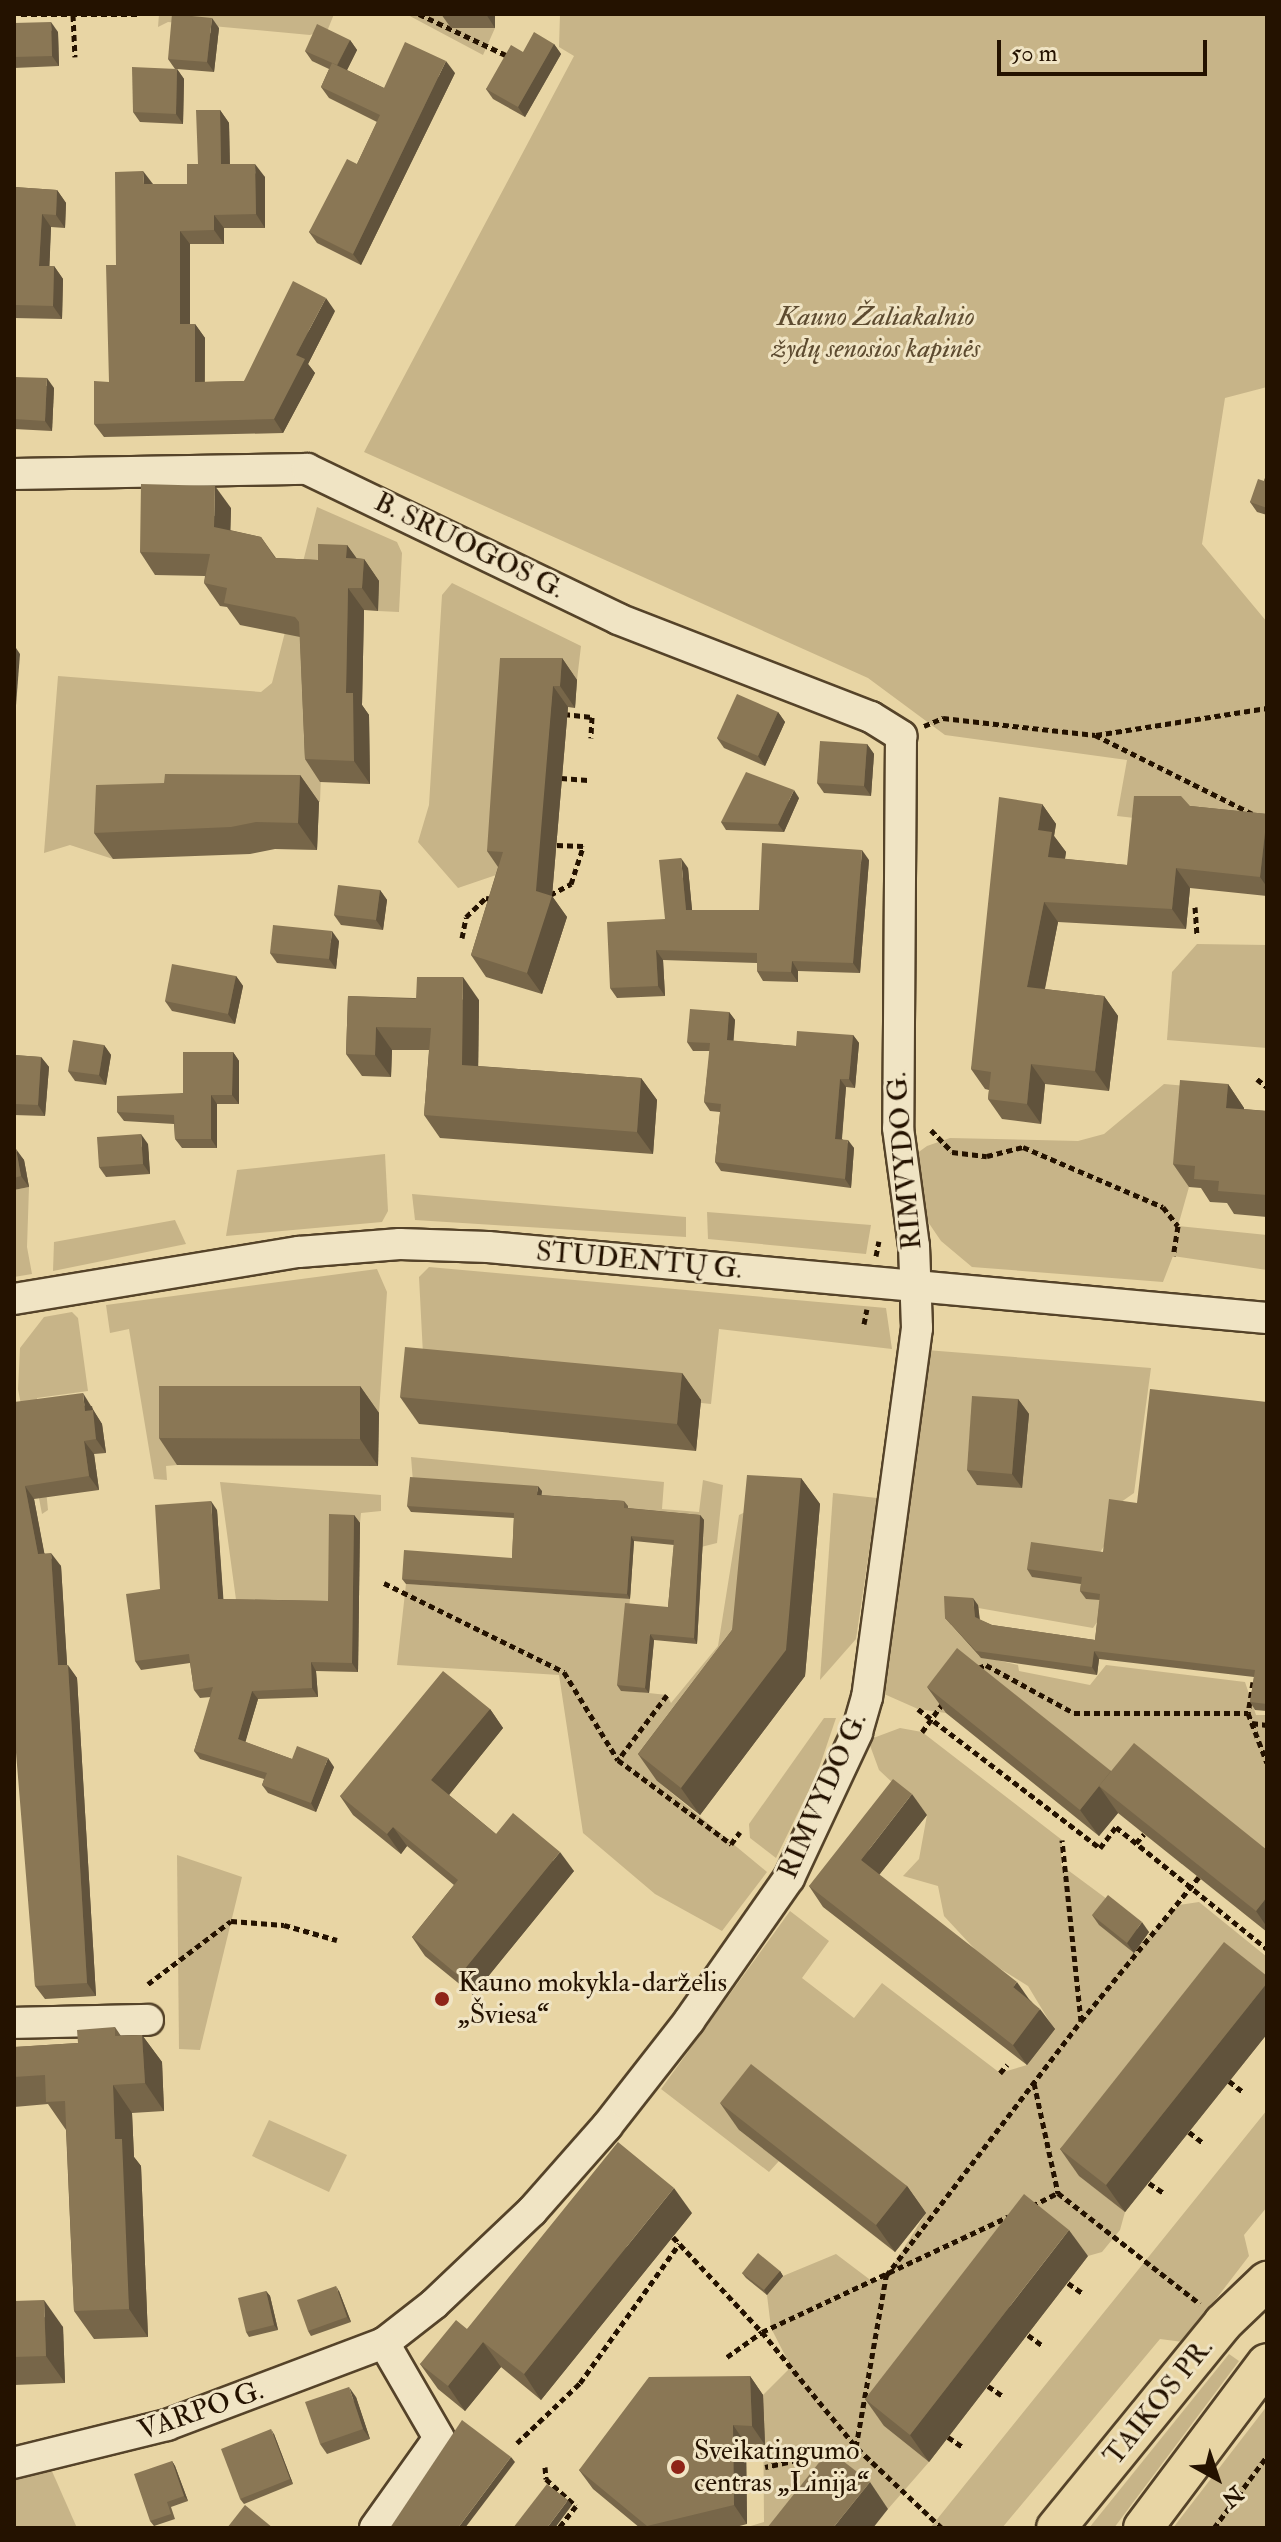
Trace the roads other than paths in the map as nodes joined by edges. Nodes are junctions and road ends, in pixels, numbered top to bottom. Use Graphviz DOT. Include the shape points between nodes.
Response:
graph roads {
  1 [pos="14,474"];
  2 [pos="901,736"];
  3 [pos="915,1286"];
  4 [pos="14,1299"];
  5 [pos="1267,1318"];
  6 [pos="148,2020"];
  7 [pos="14,2023"];
  8 [pos="1267,2281"];
  9 [pos="384,2343"];
  10 [pos="1267,2363"];
  11 [pos="14,2463"];
  12 [pos="375,2528"];
  13 [pos="1056,2528"];
  14 [pos="1143,2528"];
  1 -- 2 [label="street, B. SRUOGOS G." via="307,469 618,619 871,717"];
  2 -- 3 [label="street, RIMVYDO G." via="897,1114"];
  3 -- 4 [label="street, STUDENTŲ G." via="488,1247 400,1244 229,1261"];
  3 -- 5 [label="street, STUDENTŲ G."];
  3 -- 9 [label="street, RIMVYDO G." via="917,1328 867,1697 857,1733 789,1878 607,2126 532,2211 434,2304"];
  6 -- 7 [label="street"];
  8 -- 13 [label="main road, TAIKOS PR." via="1223,2323"];
  9 -- 11 [label="street, VARPO G." via="167,2425"];
  9 -- 12 [label="street" via="439,2438"];
  10 -- 14 [label="main road"];
}
